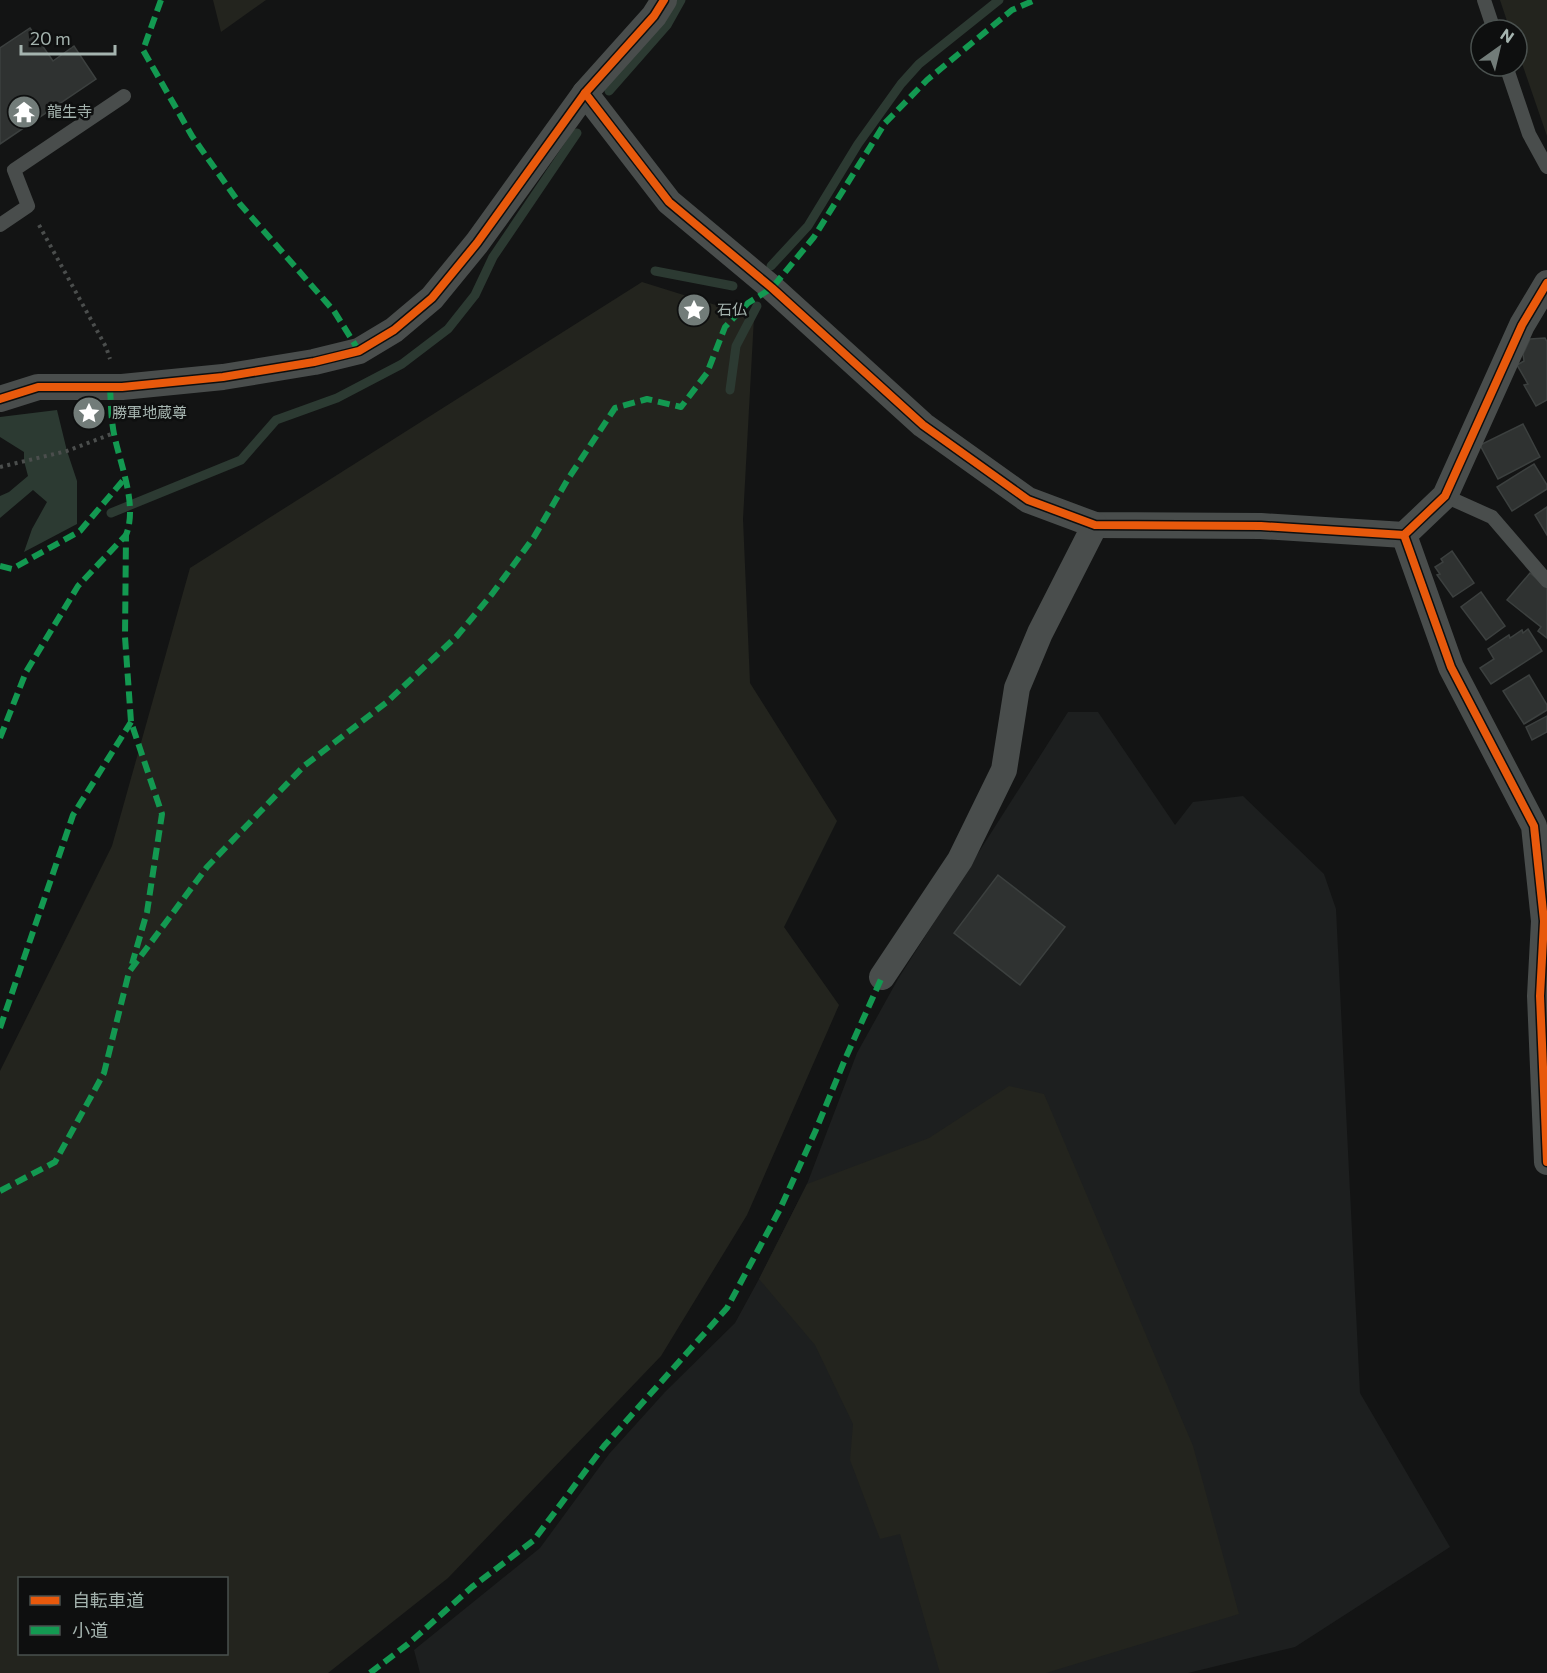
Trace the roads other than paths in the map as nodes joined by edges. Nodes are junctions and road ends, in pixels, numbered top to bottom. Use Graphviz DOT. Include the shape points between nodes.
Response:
graph roads {
  1 [pos="664,0"];
  2 [pos="1484,0"];
  3 [pos="1490,18"];
  4 [pos="1510,78"];
  5 [pos="585,93"];
  6 [pos="124,96"];
  7 [pos="1547,167"];
  8 [pos="0,225"];
  9 [pos="1547,283"];
  10 [pos="0,399"];
  11 [pos="1445,496"];
  12 [pos="1095,525"];
  13 [pos="1404,535"];
  14 [pos="1547,581"];
  15 [pos="882,978"];
  16 [pos="1547,1162"];
  1 -- 5 [label="street"];
  2 -- 3 [label="lane"];
  4 -- 7 [label="lane" via="1529,134"];
  5 -- 10 [label="street" via="477,243 432,298 394,330 359,351 223,377 122,387 38,387"];
  5 -- 12 [label="street" via="669,202 772,288 923,425 1028,500"];
  6 -- 8 [label="lane" via="14,170 28,206"];
  9 -- 11 [label="street" via="1522,325"];
  11 -- 13 [label="street"];
  11 -- 14 [label="lane" via="1492,517"];
  12 -- 13 [label="street" via="1261,526"];
  12 -- 15 [label="street" via="1017,688 1004,770 960,860"];
  13 -- 16 [label="street" via="1451,667 1534,826 1544,921 1540,996"];
}
